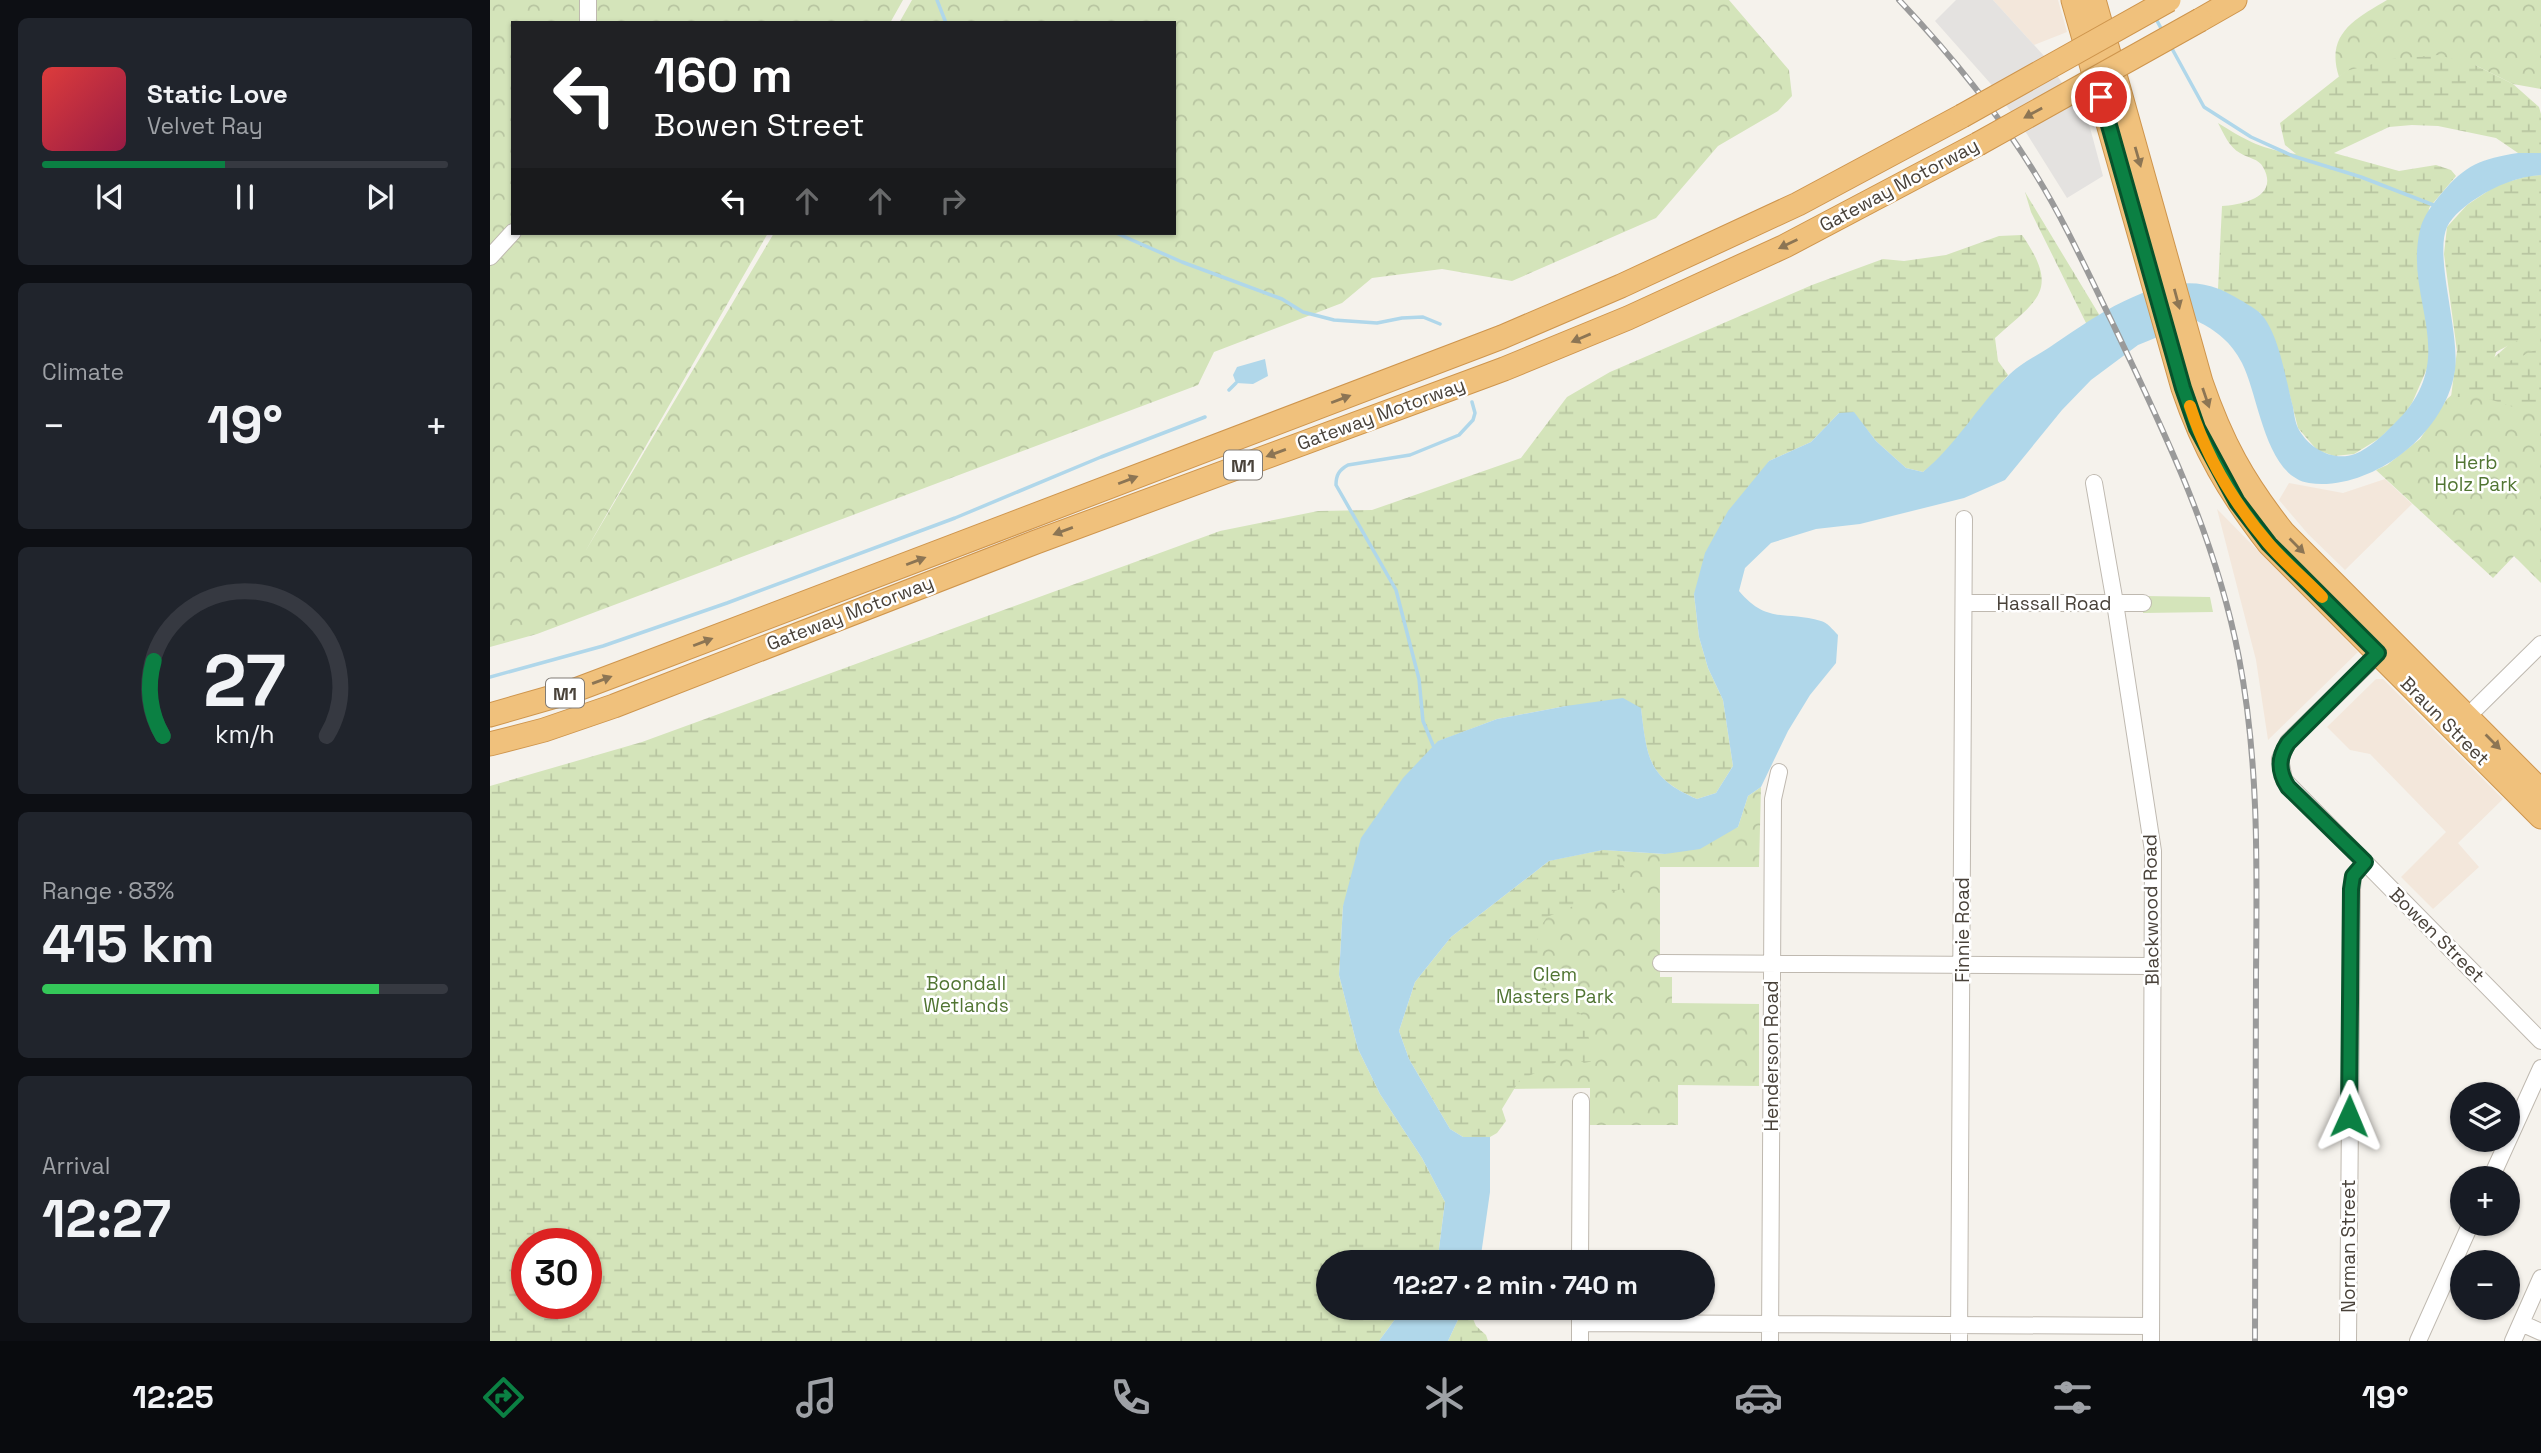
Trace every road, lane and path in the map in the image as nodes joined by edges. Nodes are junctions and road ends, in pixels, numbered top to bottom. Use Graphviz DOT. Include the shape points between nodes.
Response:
graph roads {
  1 [pos="589,0"];
  2 [pos="2073,0"];
  3 [pos="2094,0"];
  4 [pos="2169,0"];
  5 [pos="2235,0"];
  6 [pos="588,21"];
  7 [pos="511,234"];
  8 [pos="490,257"];
  9 [pos="2159,268"];
  10 [pos="2094,483"];
  11 [pos="1964,519"];
  12 [pos="1965,603"];
  13 [pos="2115,603"];
  14 [pos="2143,603"];
  15 [pos="2541,644"];
  16 [pos="2385,647"];
  17 [pos="490,715"];
  18 [pos="2467,716"];
  19 [pos="490,744"];
  20 [pos="1779,772"];
  21 [pos="2541,791"];
  22 [pos="2541,817"];
  23 [pos="2365,862"];
  24 [pos="1661,963"];
  25 [pos="1772,964"];
  26 [pos="1961,965"];
  27 [pos="2152,966"];
  28 [pos="2541,1041"];
  29 [pos="2541,1068"];
  30 [pos="1581,1101"];
  31 [pos="2496,1166"];
  32 [pos="2465,1236"];
  33 [pos="1580,1250"];
  34 [pos="2541,1278"];
  35 [pos="1580,1320"];
  36 [pos="1699,1320"];
  37 [pos="1770,1323"];
  38 [pos="2521,1323"];
  39 [pos="2541,1332"];
  40 [pos="1959,1333"];
  41 [pos="2151,1334"];
  42 [pos="1580,1341"];
  43 [pos="1770,1341"];
  44 [pos="2348,1341"];
  45 [pos="2417,1341"];
  46 [pos="2513,1341"];
  1 -- 6 [label="street"];
  2 -- 9 [label="highway"];
  3 -- 9 [label="highway, one-way"];
  17 -- 4 [label="highway, Gateway Motorway / M1, one-way, bridge" via="570,692 1502,337 1787,210"];
  5 -- 19 [label="highway, Gateway Motorway / M1, one-way, bridge" via="1978,144 1773,251 1628,318 614,706"];
  7 -- 8 [label="street"];
  9 -- 16 [label="highway, Braun Street" via="2197,428 2245,498 2283,532"];
  10 -- 13 [label="street, Blackwood Road"];
  11 -- 12 [label="street, Finnie Road"];
  12 -- 13 [label="street, Hassall Road"];
  12 -- 26 [label="street, Finnie Road"];
  13 -- 14 [label="street, Hassall Road"];
  13 -- 27 [label="street, Blackwood Road" via="2153,851"];
  15 -- 18 [label="street"];
  16 -- 18 [label="highway, Braun Street"];
  16 -- 22 [label="highway, Braun Street"];
  16 -- 23 [label="street, Bowen Street" via="2288,743 2280,759 2288,787"];
  18 -- 21 [label="highway, Braun Street, one-way"];
  20 -- 25 [label="street, Henderson Road" via="1773,799"];
  23 -- 28 [label="street, Bowen Street"];
  23 -- 44 [label="street, Norman Street" via="2353,876 2351,889"];
  24 -- 25 [label="street"];
  25 -- 26 [label="street"];
  25 -- 37 [label="street, Henderson Road"];
  26 -- 27 [label="street"];
  26 -- 40 [label="street, Finnie Road"];
  27 -- 41 [label="street, Blackwood Road"];
  29 -- 31 [label="street"];
  30 -- 33 [label="street"];
  32 -- 45 [label="street"];
  34 -- 38 [label="street"];
  35 -- 42 [label="street"];
  36 -- 37 [label="street"];
  37 -- 40 [label="street"];
  37 -- 43 [label="street, Henderson Road"];
  38 -- 39 [label="street"];
  38 -- 46 [label="street"];
  40 -- 41 [label="street"];
}
